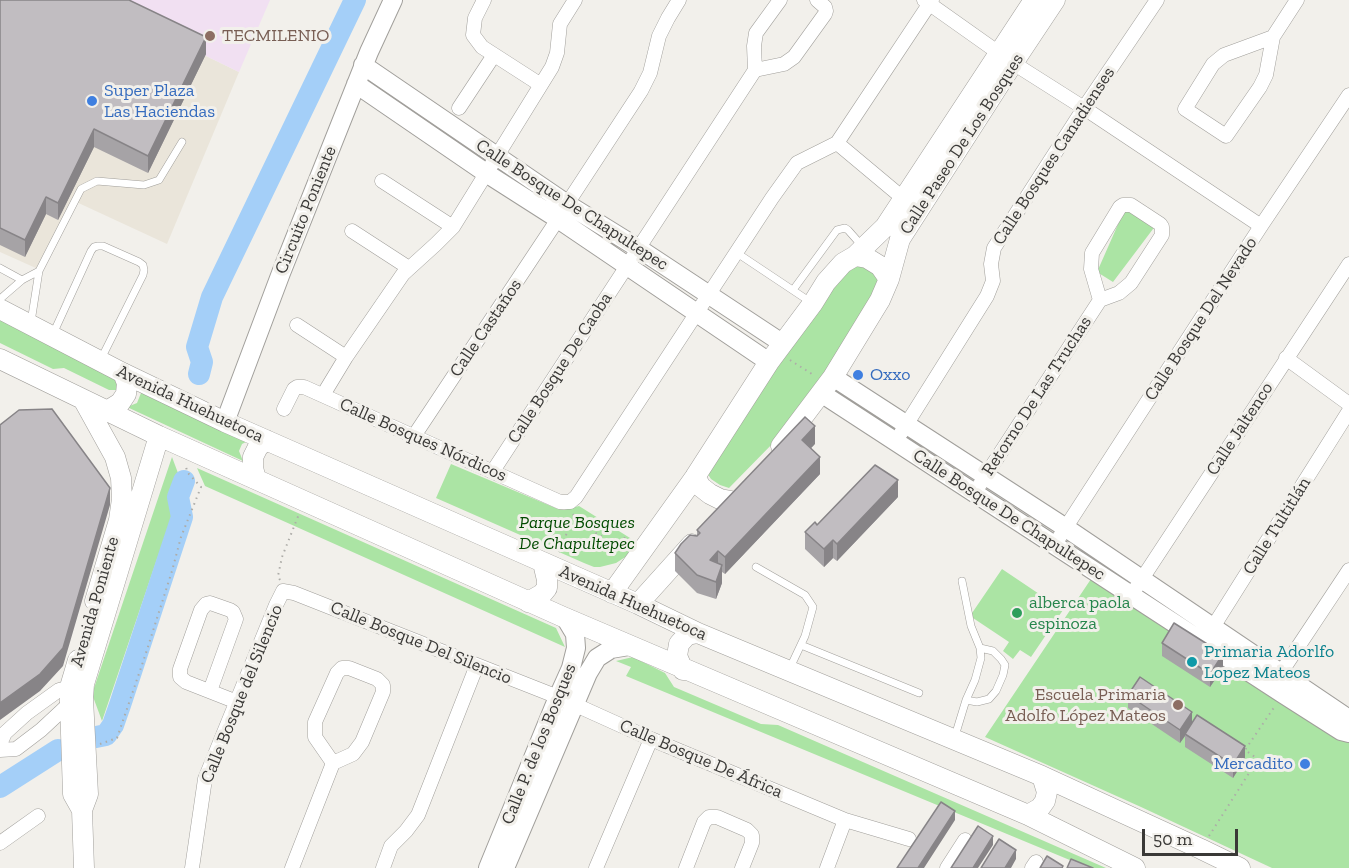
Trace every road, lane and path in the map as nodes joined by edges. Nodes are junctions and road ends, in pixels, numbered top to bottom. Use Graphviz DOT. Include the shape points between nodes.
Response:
graph roads {
  1 [pos="393,0"];
  2 [pos="484,0"];
  3 [pos="575,0"];
  4 [pos="679,0"];
  5 [pos="780,0"];
  6 [pos="817,0"];
  7 [pos="1034,0"];
  8 [pos="1055,0"];
  9 [pos="1157,0"];
  10 [pos="1297,0"];
  11 [pos="928,1"];
  12 [pos="1273,37"];
  13 [pos="494,55"];
  14 [pos="1005,58"];
  15 [pos="363,65"];
  16 [pos="755,70"];
  17 [pos="356,84"];
  18 [pos="541,85"];
  19 [pos="1349,95"];
  20 [pos="459,108"];
  21 [pos="1084,108"];
  22 [pos="182,142"];
  23 [pos="837,144"];
  24 [pos="497,156"];
  25 [pos="486,173"];
  26 [pos="382,181"];
  27 [pos="904,199"];
  28 [pos="563,211"];
  29 [pos="1260,226"];
  30 [pos="453,227"];
  31 [pos="352,231"];
  32 [pos="638,248"];
  33 [pos="859,252"];
  34 [pos="737,253"];
  35 [pos="1349,264"];
  36 [pos="627,266"];
  37 [pos="0,268"];
  38 [pos="409,268"];
  39 [pos="39,271"];
  40 [pos="889,279"];
  41 [pos="22,280"];
  42 [pos="793,290"];
  43 [pos="709,295"];
  44 [pos="0,299"];
  45 [pos="1100,300"];
  46 [pos="813,303"];
  47 [pos="0,309"];
  48 [pos="696,313"];
  49 [pos="30,325"];
  50 [pos="297,325"];
  51 [pos="52,336"];
  52 [pos="776,352"];
  53 [pos="346,357"];
  54 [pos="1286,358"];
  55 [pos="0,359"];
  56 [pos="100,361"];
  57 [pos="123,373"];
  58 [pos="827,385"];
  59 [pos="323,395"];
  60 [pos="84,401"];
  61 [pos="1349,404"];
  62 [pos="284,409"];
  63 [pos="107,411"];
  64 [pos="1349,411"];
  65 [pos="225,422"];
  66 [pos="907,425"];
  67 [pos="159,436"];
  68 [pos="414,436"];
  69 [pos="266,440"];
  70 [pos="896,441"];
  71 [pos="768,460"];
  72 [pos="186,465"];
  73 [pos="493,471"];
  74 [pos="985,476"];
  75 [pos="695,477"];
  76 [pos="256,479"];
  77 [pos="746,485"];
  78 [pos="975,492"];
  79 [pos="731,501"];
  80 [pos="570,502"];
  81 [pos="298,514"];
  82 [pos="574,517"];
  83 [pos="1066,528"];
  84 [pos="626,536"];
  85 [pos="1055,544"];
  86 [pos="559,552"];
  87 [pos="543,563"];
  88 [pos="756,567"];
  89 [pos="1349,570"];
  90 [pos="962,581"];
  91 [pos="1136,586"];
  92 [pos="283,591"];
  93 [pos="612,592"];
  94 [pos="528,602"];
  95 [pos="638,604"];
  96 [pos="566,619"];
  97 [pos="698,633"];
  98 [pos="1208,634"];
  99 [pos="801,645"];
  100 [pos="629,646"];
  101 [pos="980,648"];
  102 [pos="477,665"];
  103 [pos="683,670"];
  104 [pos="789,671"];
  105 [pos="1279,684"];
  106 [pos="210,691"];
  107 [pos="77,693"];
  108 [pos="919,693"];
  109 [pos="558,697"];
  110 [pos="966,700"];
  111 [pos="237,702"];
  112 [pos="575,705"];
  113 [pos="1349,729"];
  114 [pos="651,739"];
  115 [pos="954,739"];
  116 [pos="86,742"];
  117 [pos="0,744"];
  118 [pos="0,750"];
  119 [pos="333,763"];
  120 [pos="1042,777"];
  121 [pos="82,810"];
  122 [pos="1028,815"];
  123 [pos="38,816"];
  124 [pos="846,820"];
  125 [pos="909,839"];
  126 [pos="965,840"];
  127 [pos="0,843"];
  128 [pos="1201,849"];
  129 [pos="84,868"];
  130 [pos="192,868"];
  131 [pos="292,868"];
  132 [pos="383,868"];
  133 [pos="488,868"];
  134 [pos="506,868"];
  135 [pos="596,868"];
  136 [pos="686,868"];
  137 [pos="742,868"];
  138 [pos="827,868"];
  139 [pos="947,868"];
  140 [pos="1135,868"];
  141 [pos="1240,868"];
  1 -- 15 [label="street, Circuito Poniente"];
  2 -- 13 [label="street" via="475,18 473,35"];
  3 -- 18 [label="street, Calle Bosques Nórdicos" via="560,24 557,53"];
  4 -- 28 [label="street, Calle Castaños" via="659,36 646,82"];
  5 -- 16 [label="street" via="756,33"];
  6 -- 16 [label="street" via="825,7 825,14 794,57 784,64"];
  7 -- 14 [label="main road, Calle Paseo De Los Bosques"];
  8 -- 14 [label="main road, Calle Paseo De Los Bosques"];
  9 -- 21 [label="street, Calle Bosques Canadienses"];
  10 -- 12 [label="street"];
  11 -- 14 [label="street"];
  11 -- 23 [label="street"];
  12 -- 12 [label="street" via="1266,75 1226,136 1185,109 1213,64 1224,55"];
  13 -- 18 [label="street"];
  13 -- 20 [label="street"];
  14 -- 21 [label="street"];
  14 -- 27 [label="main road, Calle Paseo De Los Bosques"];
  14 -- 40 [label="main road, Calle Paseo De Los Bosques" via="900,239"];
  15 -- 17 [label="street, Circuito Poniente"];
  15 -- 24 [label="street, Calle Bosque De Chapultepec"];
  16 -- 32 [label="street, Calle Bosque De Caoba"];
  17 -- 25 [label="street, Calle Bosque De Chapultepec"];
  17 -- 65 [label="street, Circuito Poniente"];
  18 -- 24 [label="street, Calle Bosques Nórdicos"];
  19 -- 29 [label="street, Calle Bosque Del Nevado"];
  21 -- 29 [label="street"];
  21 -- 66 [label="street, Calle Bosques Canadienses" via="994,248 993,281 987,296"];
  22 -- 39 [label="lane" via="159,180 144,185 98,181 81,189"];
  23 -- 27 [label="street"];
  23 -- 34 [label="street" via="797,163"];
  24 -- 25 [label="street, Calle Bosques Nórdicos"];
  24 -- 28 [label="street, Calle Bosque De Chapultepec"];
  25 -- 28 [label="street, Calle Bosque De Chapultepec"];
  25 -- 30 [label="street, Calle Bosques Nórdicos"];
  26 -- 30 [label="street"];
  27 -- 33 [label="main road, Calle Paseo De Los Bosques" via="885,227"];
  28 -- 32 [label="street, Calle Bosque De Chapultepec"];
  28 -- 36 [label="street, Calle Bosque De Chapultepec"];
  28 -- 68 [label="street, Calle Castaños"];
  29 -- 83 [label="street, Calle Bosque Del Nevado"];
  30 -- 38 [label="street, Calle Bosques Nórdicos"];
  31 -- 38 [label="street"];
  32 -- 36 [label="street, Calle Bosque De Caoba"];
  32 -- 43 [label="street, Calle Bosque De Chapultepec"];
  33 -- 40 [label="main road" via="880,266"];
  33 -- 42 [label="lane" via="848,230 837,230"];
  33 -- 46 [label="main road, Calle Paseo De Los Bosques" via="843,262"];
  34 -- 42 [label="lane"];
  34 -- 43 [label="street"];
  35 -- 54 [label="street, Calle Jaltenco"];
  36 -- 48 [label="street, Calle Bosque De Chapultepec"];
  36 -- 73 [label="street, Calle Bosque De Caoba"];
  37 -- 41 [label="lane"];
  38 -- 53 [label="street, Calle Bosques Nórdicos"];
  39 -- 41 [label="lane"];
  39 -- 49 [label="lane"];
  40 -- 58 [label="main road, Calle Paseo De Los Bosques"];
  41 -- 44 [label="lane"];
  42 -- 46 [label="lane"];
  43 -- 48 [label="street"];
  43 -- 52 [label="street, Calle Bosque De Chapultepec"];
  45 -- 45 [label="street, Retorno De Las Truchas" via="1131,283 1162,235 1160,224 1131,205 1120,207 1092,254 1091,269"];
  45 -- 74 [label="street, Retorno De Las Truchas"];
  46 -- 52 [label="main road, Calle Paseo De Los Bosques"];
  47 -- 49 [label="main road, Avenida Huehuetoca"];
  48 -- 52 [label="street, Calle Bosque De Chapultepec"];
  48 -- 80 [label="street"];
  49 -- 51 [label="main road, Avenida Huehuetoca"];
  50 -- 53 [label="street"];
  51 -- 56 [label="main road, Avenida Huehuetoca"];
  51 -- 56 [label="lane" via="94,247 104,246 139,262 143,275"];
  52 -- 58 [label="path"];
  52 -- 75 [label="main road, Calle Paseo De Los Bosques"];
  53 -- 59 [label="street, Calle Bosques Nórdicos"];
  54 -- 61 [label="street"];
  54 -- 91 [label="street, Calle Jaltenco"];
  55 -- 60 [label="main road"];
  56 -- 57 [label="main road, Avenida Huehuetoca"];
  57 -- 63 [label="main road" via="126,394"];
  57 -- 65 [label="main road, Avenida Huehuetoca"];
  58 -- 66 [label="street, Calle Bosque De Chapultepec"];
  58 -- 70 [label="street, Calle Bosque De Chapultepec"];
  58 -- 71 [label="main road, Calle Paseo De Los Bosques"];
  59 -- 62 [label="street" via="297,387"];
  59 -- 68 [label="street, Calle Bosques Nórdicos"];
  60 -- 63 [label="main road"];
  60 -- 107 [label="main road, Avenida Poniente" via="115,457 122,498"];
  63 -- 67 [label="main road"];
  64 -- 98 [label="street, Calle Tultitlán"];
  65 -- 69 [label="main road, Avenida Huehuetoca"];
  66 -- 70 [label="street, Calle Bosques Canadienses"];
  66 -- 74 [label="street, Calle Bosque De Chapultepec"];
  67 -- 76 [label="main road"];
  67 -- 107 [label="main road, Avenida Poniente"];
  68 -- 73 [label="street, Calle Bosques Nórdicos"];
  69 -- 76 [label="main road" via="253,458"];
  69 -- 87 [label="main road, Avenida Huehuetoca"];
  70 -- 78 [label="street, Calle Bosque De Chapultepec"];
  72 -- 116 [label="path" via="201,487 181,537 117,738 99,745"];
  73 -- 80 [label="street, Calle Bosques Nórdicos" via="560,502"];
  74 -- 78 [label="street, Retorno De Las Truchas"];
  74 -- 83 [label="street, Calle Bosque De Chapultepec"];
  75 -- 79 [label="main road" via="710,494"];
  75 -- 93 [label="main road, Calle Paseo De Los Bosques"];
  76 -- 94 [label="main road"];
  77 -- 79 [label="main road"];
  78 -- 85 [label="street, Calle Bosque De Chapultepec"];
  79 -- 95 [label="main road"];
  80 -- 82 [label="path"];
  81 -- 92 [label="path" via="278,576"];
  82 -- 84 [label="path" via="616,546"];
  82 -- 86 [label="path"];
  83 -- 85 [label="street, Calle Bosque Del Nevado"];
  83 -- 91 [label="street, Calle Bosque De Chapultepec"];
  85 -- 91 [label="street, Calle Bosque De Chapultepec"];
  87 -- 93 [label="main road, Avenida Huehuetoca"];
  87 -- 94 [label="main road" via="547,588"];
  88 -- 99 [label="lane" via="805,595 813,607"];
  89 -- 105 [label="street"];
  90 -- 101 [label="lane"];
  91 -- 98 [label="street, Calle Bosque De Chapultepec"];
  92 -- 102 [label="street, Calle Bosque Del Silencio"];
  92 -- 111 [label="street, Calle Bosque del Silencio"];
  93 -- 95 [label="main road, Avenida Huehuetoca"];
  94 -- 96 [label="main road"];
  95 -- 97 [label="main road, Avenida Huehuetoca"];
  96 -- 100 [label="main road"];
  96 -- 109 [label="street, Calle P. de los Bosques" via="575,634 576,648"];
  97 -- 103 [label="main road" via="687,635 679,644 677,656"];
  97 -- 104 [label="main road, Avenida Huehuetoca"];
  98 -- 105 [label="street, Calle Bosque De Chapultepec"];
  99 -- 104 [label="lane"];
  99 -- 108 [label="lane"];
  100 -- 103 [label="main road"];
  100 -- 112 [label="street, Calle P. de los Bosques" via="611,649 597,658"];
  101 -- 110 [label="lane" via="981,658"];
  101 -- 110 [label="lane" via="993,651 1001,659 1005,665 1003,675 988,699"];
  102 -- 109 [label="street, Calle Bosque Del Silencio"];
  102 -- 132 [label="street" via="418,815 391,846"];
  103 -- 122 [label="main road"];
  104 -- 115 [label="main road, Avenida Huehuetoca"];
  105 -- 113 [label="street, Calle Bosque De Chapultepec" via="1341,731"];
  105 -- 128 [label="path" via="1245,750 1258,759"];
  106 -- 106 [label="street" via="186,682 180,673 201,610 210,603 230,610 236,619"];
  106 -- 111 [label="street"];
  107 -- 116 [label="main road, Avenida Poniente"];
  107 -- 117 [label="street" via="59,690 5,733"];
  107 -- 118 [label="street" via="16,749"];
  107 -- 121 [label="main road, Avenida Poniente" via="73,794"];
  109 -- 112 [label="street, Calle Bosque De África"];
  109 -- 133 [label="street, Calle P. de los Bosques"];
  110 -- 115 [label="lane"];
  111 -- 130 [label="street, Calle Bosque del Silencio" via="205,779"];
  112 -- 114 [label="street, Calle Bosque De África"];
  112 -- 134 [label="street, Calle P. de los Bosques"];
  114 -- 124 [label="street, Calle Bosque De África"];
  114 -- 135 [label="street"];
  115 -- 120 [label="main road, Avenida Huehuetoca"];
  116 -- 121 [label="main road, Avenida Poniente" via="88,794"];
  119 -- 119 [label="street" via="353,754 362,742 383,692 378,680 349,668 337,673 315,722 315,737"];
  119 -- 131 [label="street"];
  120 -- 122 [label="main road" via="1047,792 1045,801"];
  120 -- 128 [label="main road, Avenida Huehuetoca"];
  121 -- 129 [label="main road, Avenida Poniente"];
  122 -- 140 [label="main road"];
  123 -- 127 [label="street"];
  124 -- 125 [label="street, Calle Bosque De África"];
  124 -- 138 [label="street"];
  126 -- 139 [label="street"];
  128 -- 141 [label="main road, Avenida Huehuetoca"];
  136 -- 137 [label="street" via="704,822 717,817 752,835"];
}
